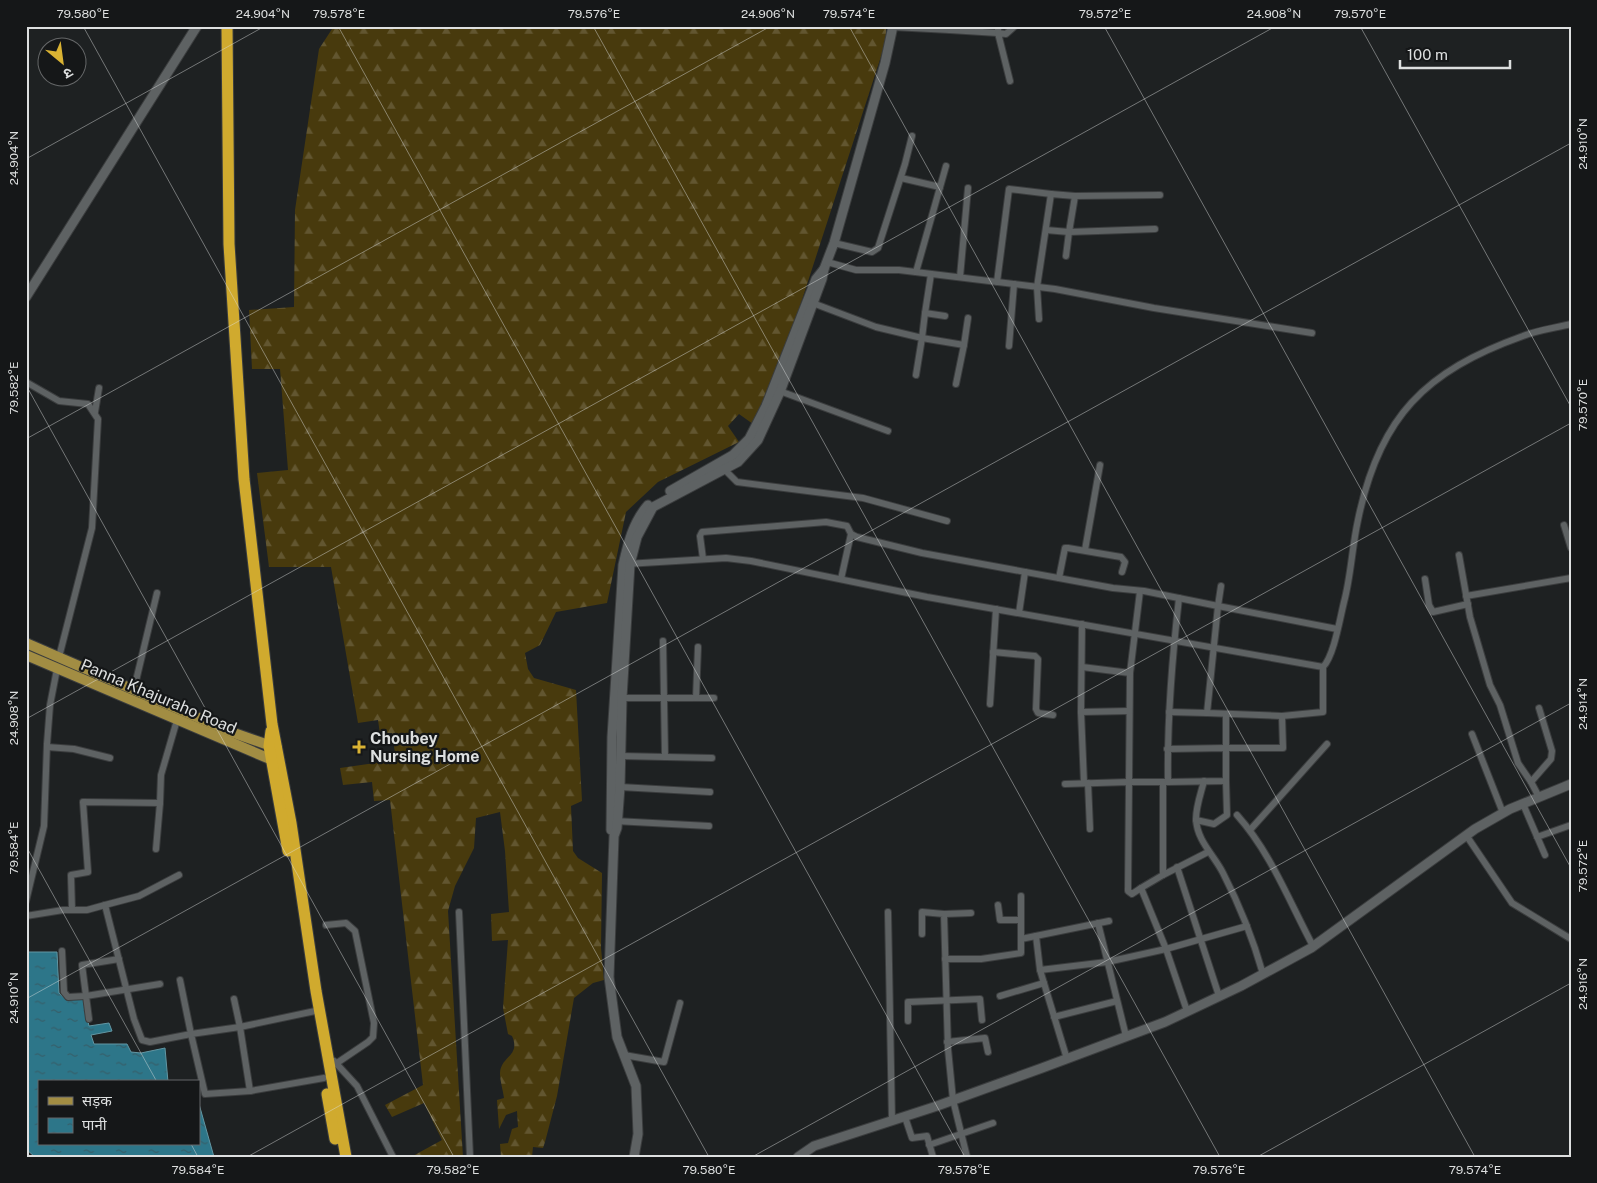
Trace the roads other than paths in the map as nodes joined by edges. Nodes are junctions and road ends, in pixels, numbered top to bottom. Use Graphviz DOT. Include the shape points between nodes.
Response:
graph roads {
  1 [pos="197,26"];
  2 [pos="227,26"];
  3 [pos="1015,26"];
  4 [pos="893,27"];
  5 [pos="950,28"];
  6 [pos="998,30"];
  7 [pos="1010,82"];
  8 [pos="912,136"];
  9 [pos="946,166"];
  10 [pos="901,178"];
  11 [pos="940,187"];
  12 [pos="968,188"];
  13 [pos="1051,194"];
  14 [pos="1160,195"];
  15 [pos="1075,196"];
  16 [pos="1155,229"];
  17 [pos="1046,230"];
  18 [pos="1069,232"];
  19 [pos="834,243"];
  20 [pos="1066,256"];
  21 [pos="826,266"];
  22 [pos="916,272"];
  23 [pos="931,274"];
  24 [pos="960,278"];
  25 [pos="997,282"];
  26 [pos="1014,284"];
  27 [pos="1037,287"];
  28 [pos="26,297"];
  29 [pos="811,302"];
  30 [pos="925,313"];
  31 [pos="945,316"];
  32 [pos="968,318"];
  33 [pos="1039,319"];
  34 [pos="1571,324"];
  35 [pos="1312,333"];
  36 [pos="922,338"];
  37 [pos="964,345"];
  38 [pos="1009,346"];
  39 [pos="916,375"];
  40 [pos="26,382"];
  41 [pos="956,384"];
  42 [pos="99,388"];
  43 [pos="777,390"];
  44 [pos="95,412"];
  45 [pos="888,432"];
  46 [pos="1100,465"];
  47 [pos="722,467"];
  48 [pos="947,521"];
  49 [pos="1564,525"];
  50 [pos="851,534"];
  51 [pos="1571,548"];
  52 [pos="1085,550"];
  53 [pos="1459,555"];
  54 [pos="703,559"];
  55 [pos="626,564"];
  56 [pos="1025,572"];
  57 [pos="1122,572"];
  58 [pos="1059,578"];
  59 [pos="1571,578"];
  60 [pos="841,579"];
  61 [pos="1425,579"];
  62 [pos="1221,586"];
  63 [pos="1140,591"];
  64 [pos="157,593"];
  65 [pos="1466,596"];
  66 [pos="1179,598"];
  67 [pos="1468,604"];
  68 [pos="1218,606"];
  69 [pos="996,609"];
  70 [pos="1019,613"];
  71 [pos="1082,624"];
  72 [pos="1337,629"];
  73 [pos="1136,634"];
  74 [pos="1174,640"];
  75 [pos="664,641"];
  76 [pos="26,643"];
  77 [pos="698,647"];
  78 [pos="1212,647"];
  79 [pos="993,652"];
  80 [pos="26,656"];
  81 [pos="59,657"];
  82 [pos="1082,667"];
  83 [pos="1323,667"];
  84 [pos="57,669"];
  85 [pos="1130,673"];
  86 [pos="134,689"];
  87 [pos="622,698"];
  88 [pos="664,698"];
  89 [pos="696,698"];
  90 [pos="714,698"];
  91 [pos="990,704"];
  92 [pos="1538,708"];
  93 [pos="1129,711"];
  94 [pos="1081,712"];
  95 [pos="1169,712"];
  96 [pos="1207,713"];
  97 [pos="1053,715"];
  98 [pos="1226,715"];
  99 [pos="1282,716"];
  100 [pos="176,720"];
  101 [pos="1472,734"];
  102 [pos="1327,744"];
  103 [pos="47,747"];
  104 [pos="274,747"];
  105 [pos="1226,748"];
  106 [pos="1167,749"];
  107 [pos="620,756"];
  108 [pos="665,757"];
  109 [pos="110,758"];
  110 [pos="712,758"];
  111 [pos="276,762"];
  112 [pos="1204,781"];
  113 [pos="1226,781"];
  114 [pos="1129,782"];
  115 [pos="1165,782"];
  116 [pos="1531,782"];
  117 [pos="1086,783"];
  118 [pos="1065,784"];
  119 [pos="1571,784"];
  120 [pos="620,787"];
  121 [pos="710,792"];
  122 [pos="1539,797"];
  123 [pos="160,803"];
  124 [pos="1522,804"];
  125 [pos="1503,813"];
  126 [pos="1237,815"];
  127 [pos="1196,820"];
  128 [pos="614,821"];
  129 [pos="1571,825"];
  130 [pos="709,826"];
  131 [pos="1090,829"];
  132 [pos="1250,830"];
  133 [pos="1466,835"];
  134 [pos="1538,837"];
  135 [pos="156,850"];
  136 [pos="1208,852"];
  137 [pos="1545,855"];
  138 [pos="1177,868"];
  139 [pos="179,875"];
  140 [pos="1163,875"];
  141 [pos="1141,888"];
  142 [pos="1021,896"];
  143 [pos="26,901"];
  144 [pos="105,905"];
  145 [pos="998,905"];
  146 [pos="72,910"];
  147 [pos="459,912"];
  148 [pos="888,912"];
  149 [pos="971,913"];
  150 [pos="944,914"];
  151 [pos="26,916"];
  152 [pos="1021,920"];
  153 [pos="1109,921"];
  154 [pos="1098,923"];
  155 [pos="326,925"];
  156 [pos="1247,926"];
  157 [pos="922,934"];
  158 [pos="1036,936"];
  159 [pos="1021,939"];
  160 [pos="1571,939"];
  161 [pos="1201,940"];
  162 [pos="1313,946"];
  163 [pos="1166,949"];
  164 [pos="62,951"];
  165 [pos="120,959"];
  166 [pos="945,959"];
  167 [pos="1107,962"];
  168 [pos="1040,970"];
  169 [pos="1263,974"];
  170 [pos="180,980"];
  171 [pos="1044,983"];
  172 [pos="160,984"];
  173 [pos="127,989"];
  174 [pos="86,996"];
  175 [pos="1000,996"];
  176 [pos="1219,996"];
  177 [pos="234,999"];
  178 [pos="1117,1001"];
  179 [pos="945,1002"];
  180 [pos="680,1003"];
  181 [pos="316,1011"];
  182 [pos="1187,1012"];
  183 [pos="1054,1017"];
  184 [pos="89,1019"];
  185 [pos="982,1020"];
  186 [pos="908,1021"];
  187 [pos="240,1027"];
  188 [pos="191,1034"];
  189 [pos="1126,1036"];
  190 [pos="947,1042"];
  191 [pos="988,1052"];
  192 [pos="327,1055"];
  193 [pos="624,1055"];
  194 [pos="1067,1059"];
  195 [pos="337,1063"];
  196 [pos="324,1078"];
  197 [pos="199,1080"];
  198 [pos="250,1091"];
  199 [pos="202,1095"];
  200 [pos="953,1100"];
  201 [pos="905,1117"];
  202 [pos="892,1121"];
  203 [pos="993,1123"];
  204 [pos="962,1135"];
  205 [pos="930,1144"];
  206 [pos="338,1157"];
  207 [pos="346,1157"];
  208 [pos="393,1157"];
  209 [pos="470,1157"];
  210 [pos="634,1157"];
  211 [pos="798,1157"];
  212 [pos="933,1157"];
  213 [pos="968,1157"];
  1 -- 28 [label="street"];
  2 -- 104 [label="highway" via="232,301 244,479"];
  3 -- 6 [label="street" via="1006,34"];
  4 -- 5 [label="street"];
  4 -- 19 [label="street"];
  5 -- 6 [label="street"];
  6 -- 7 [label="street"];
  8 -- 10 [label="street"];
  9 -- 11 [label="street"];
  10 -- 11 [label="street"];
  10 -- 19 [label="street" via="875,252"];
  11 -- 22 [label="street"];
  12 -- 24 [label="street"];
  13 -- 15 [label="street"];
  13 -- 17 [label="street"];
  13 -- 25 [label="street" via="1009,189"];
  14 -- 15 [label="street"];
  15 -- 18 [label="street"];
  16 -- 18 [label="street"];
  17 -- 18 [label="street"];
  17 -- 27 [label="street"];
  18 -- 20 [label="street"];
  19 -- 21 [label="street"];
  21 -- 22 [label="street"];
  21 -- 29 [label="street" via="816,278"];
  22 -- 23 [label="street"];
  23 -- 24 [label="street"];
  23 -- 30 [label="street"];
  24 -- 25 [label="street"];
  25 -- 26 [label="street"];
  26 -- 27 [label="street"];
  26 -- 38 [label="street"];
  27 -- 33 [label="street"];
  27 -- 35 [label="street"];
  29 -- 36 [label="street" via="876,327"];
  29 -- 43 [label="street"];
  30 -- 31 [label="street"];
  30 -- 36 [label="street"];
  32 -- 37 [label="street"];
  34 -- 72 [label="street" via="1524,335 1461,363 1431,382 1395,423 1379,449 1370,475 1358,519 1347,591"];
  36 -- 37 [label="street"];
  36 -- 39 [label="street"];
  37 -- 41 [label="street"];
  40 -- 44 [label="street" via="59,401 88,404"];
  42 -- 44 [label="street"];
  43 -- 45 [label="street"];
  43 -- 47 [label="street" via="749,439"];
  44 -- 81 [label="street" via="98,419 92,528"];
  46 -- 52 [label="street"];
  47 -- 48 [label="street" via="738,482 863,498"];
  47 -- 55 [label="street" via="667,492 646,506 634,526"];
  49 -- 51 [label="street"];
  50 -- 54 [label="street" via="846,526 826,522 702,532"];
  50 -- 56 [label="street" via="922,553"];
  50 -- 60 [label="street"];
  52 -- 57 [label="street" via="1121,557 1125,562"];
  52 -- 58 [label="street" via="1065,548"];
  53 -- 65 [label="street"];
  54 -- 55 [label="street"];
  54 -- 60 [label="street" via="751,561"];
  55 -- 87 [label="street"];
  55 -- 128 [label="street" via="612,737"];
  56 -- 58 [label="street"];
  56 -- 70 [label="street"];
  58 -- 63 [label="street"];
  59 -- 65 [label="street"];
  60 -- 69 [label="street"];
  61 -- 67 [label="street" via="1433,612"];
  62 -- 68 [label="street"];
  63 -- 66 [label="street"];
  63 -- 73 [label="street"];
  64 -- 86 [label="street"];
  65 -- 67 [label="street"];
  66 -- 68 [label="street"];
  66 -- 74 [label="street"];
  67 -- 116 [label="street" via="1490,685 1518,763"];
  68 -- 72 [label="street"];
  68 -- 78 [label="street"];
  69 -- 70 [label="street"];
  69 -- 79 [label="street"];
  70 -- 71 [label="street"];
  71 -- 73 [label="street"];
  71 -- 82 [label="street"];
  72 -- 83 [label="street"];
  73 -- 74 [label="street"];
  73 -- 85 [label="street"];
  74 -- 78 [label="street"];
  74 -- 95 [label="street"];
  75 -- 88 [label="street"];
  76 -- 81 [label="main road, Panna Khajuraho Road"];
  77 -- 89 [label="street"];
  78 -- 83 [label="street"];
  78 -- 96 [label="street"];
  79 -- 91 [label="street"];
  79 -- 97 [label="street" via="1035,656 1038,660 1036,709 1038,714"];
  80 -- 84 [label="main road, Panna Khajuraho Road"];
  81 -- 86 [label="main road, Panna Khajuraho Road"];
  82 -- 85 [label="street"];
  82 -- 94 [label="street"];
  83 -- 99 [label="street" via="1323,712"];
  84 -- 100 [label="main road, Panna Khajuraho Road"];
  84 -- 103 [label="street"];
  85 -- 93 [label="street"];
  86 -- 104 [label="main road, Panna Khajuraho Road" via="231,732"];
  87 -- 88 [label="street"];
  87 -- 107 [label="street"];
  88 -- 89 [label="street"];
  88 -- 108 [label="street"];
  89 -- 90 [label="street"];
  92 -- 116 [label="street" via="1552,751 1551,759"];
  93 -- 94 [label="street"];
  93 -- 114 [label="street"];
  94 -- 117 [label="street"];
  95 -- 96 [label="street"];
  95 -- 106 [label="street"];
  96 -- 98 [label="street"];
  98 -- 99 [label="street"];
  98 -- 105 [label="street"];
  99 -- 105 [label="street" via="1283,748"];
  100 -- 111 [label="main road, Panna Khajuraho Road"];
  100 -- 123 [label="street" via="161,775"];
  101 -- 125 [label="street"];
  102 -- 132 [label="street"];
  103 -- 109 [label="street" via="74,749"];
  103 -- 143 [label="street" via="44,826"];
  104 -- 111 [label="highway"];
  105 -- 106 [label="street"];
  105 -- 113 [label="street"];
  106 -- 115 [label="street"];
  107 -- 108 [label="street"];
  107 -- 120 [label="street"];
  108 -- 110 [label="street"];
  111 -- 181 [label="highway"];
  112 -- 113 [label="street"];
  112 -- 115 [label="street"];
  112 -- 127 [label="street"];
  113 -- 127 [label="street" via="1227,815 1214,824"];
  114 -- 115 [label="street"];
  114 -- 117 [label="street"];
  114 -- 141 [label="street" via="1127,885 1130,894"];
  115 -- 140 [label="street"];
  116 -- 122 [label="street"];
  117 -- 118 [label="street"];
  117 -- 131 [label="street"];
  119 -- 122 [label="street"];
  120 -- 121 [label="street"];
  120 -- 128 [label="street"];
  122 -- 124 [label="street"];
  123 -- 135 [label="street"];
  123 -- 146 [label="street" via="83,802 88,872 71,875"];
  124 -- 125 [label="street"];
  124 -- 134 [label="street"];
  125 -- 133 [label="street"];
  126 -- 132 [label="street"];
  127 -- 136 [label="street"];
  128 -- 130 [label="street"];
  128 -- 193 [label="street" via="610,977 615,1027"];
  129 -- 134 [label="street"];
  132 -- 162 [label="street" via="1274,866 1279,882"];
  133 -- 160 [label="street" via="1512,903"];
  133 -- 162 [label="street"];
  134 -- 137 [label="street"];
  136 -- 138 [label="street"];
  136 -- 156 [label="street" via="1222,871"];
  138 -- 140 [label="street"];
  138 -- 161 [label="street"];
  139 -- 144 [label="street" via="139,896"];
  140 -- 141 [label="street"];
  141 -- 163 [label="street"];
  142 -- 152 [label="street"];
  144 -- 146 [label="street"];
  144 -- 165 [label="street"];
  145 -- 152 [label="street" via="1000,920"];
  146 -- 151 [label="street"];
  147 -- 209 [label="street"];
  148 -- 202 [label="street"];
  149 -- 150 [label="street"];
  150 -- 157 [label="street" via="922,912"];
  150 -- 166 [label="street"];
  152 -- 159 [label="street"];
  153 -- 154 [label="street"];
  154 -- 158 [label="street"];
  154 -- 167 [label="street"];
  155 -- 195 [label="street" via="346,923 355,930 374,1024 373,1037"];
  156 -- 161 [label="street"];
  156 -- 169 [label="street"];
  158 -- 159 [label="street"];
  158 -- 168 [label="street"];
  159 -- 166 [label="street" via="1021,953 981,959"];
  161 -- 163 [label="street"];
  161 -- 176 [label="street"];
  162 -- 169 [label="street"];
  163 -- 167 [label="street"];
  163 -- 182 [label="street"];
  164 -- 174 [label="street" via="64,995 72,998"];
  165 -- 173 [label="street"];
  165 -- 174 [label="street" via="82,965"];
  166 -- 179 [label="street"];
  167 -- 168 [label="street"];
  167 -- 178 [label="street"];
  168 -- 171 [label="street"];
  169 -- 176 [label="street"];
  170 -- 188 [label="street"];
  171 -- 175 [label="street"];
  171 -- 183 [label="street"];
  172 -- 173 [label="street"];
  173 -- 174 [label="street"];
  173 -- 188 [label="street" via="142,1040 150,1042"];
  174 -- 184 [label="street"];
  176 -- 182 [label="street"];
  177 -- 187 [label="street"];
  178 -- 183 [label="street"];
  178 -- 189 [label="street"];
  179 -- 185 [label="street" via="980,999"];
  179 -- 186 [label="street" via="908,1002"];
  179 -- 190 [label="street"];
  180 -- 193 [label="street" via="664,1062"];
  181 -- 187 [label="street"];
  181 -- 192 [label="highway"];
  181 -- 196 [label="highway"];
  182 -- 189 [label="street"];
  183 -- 194 [label="street"];
  187 -- 188 [label="street"];
  187 -- 198 [label="street"];
  188 -- 197 [label="street"];
  189 -- 194 [label="street"];
  190 -- 191 [label="street" via="985,1038"];
  190 -- 200 [label="street"];
  192 -- 195 [label="street"];
  192 -- 207 [label="highway"];
  193 -- 210 [label="street" via="633,1076 637,1098 638,1134"];
  194 -- 200 [label="street"];
  195 -- 208 [label="street" via="357,1086"];
  196 -- 198 [label="street"];
  196 -- 206 [label="highway"];
  198 -- 199 [label="street"];
  200 -- 201 [label="street"];
  200 -- 204 [label="street"];
  201 -- 202 [label="street"];
  201 -- 205 [label="street" via="912,1138 927,1136"];
  202 -- 211 [label="street" via="814,1146"];
  203 -- 204 [label="street"];
  204 -- 205 [label="street"];
  204 -- 213 [label="street"];
  205 -- 212 [label="street"];
}
